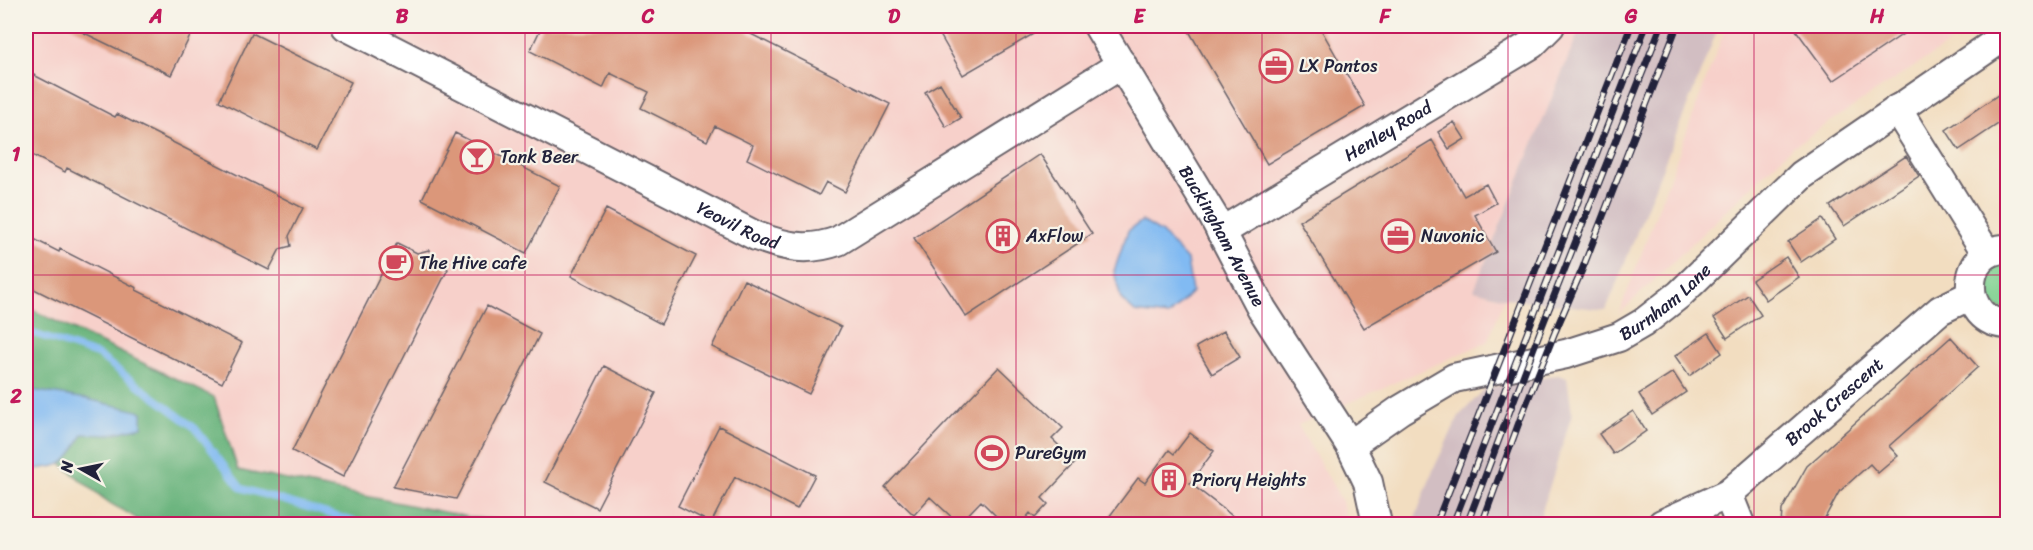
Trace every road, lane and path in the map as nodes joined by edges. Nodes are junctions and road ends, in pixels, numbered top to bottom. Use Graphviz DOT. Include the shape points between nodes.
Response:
graph roads {
  1 [pos="346,26"];
  2 [pos="1098,26"];
  3 [pos="1550,26"];
  4 [pos="2007,34"];
  5 [pos="1122,64"];
  6 [pos="1897,109"];
  7 [pos="1221,232"];
  8 [pos="1997,252"];
  9 [pos="1971,295"];
  10 [pos="2007,324"];
  11 [pos="1350,445"];
  12 [pos="1728,494"];
  13 [pos="1377,525"];
  14 [pos="1662,525"];
  15 [pos="1740,525"];
  1 -- 5 [label="street, Yeovil Road" via="756,236 798,248 837,241"];
  2 -- 5 [label="street, Buckingham Avenue"];
  3 -- 7 [label="street, Henley Road" via="1532,44"];
  4 -- 6 [label="street, Burnham Lane"];
  5 -- 7 [label="street, Buckingham Avenue"];
  6 -- 8 [label="street"];
  6 -- 11 [label="street, Burnham Lane" via="1802,175 1680,294 1643,323 1618,337 1566,354 1454,378"];
  7 -- 11 [label="street, Buckingham Avenue" via="1262,309"];
  8 -- 9 [label="street" via="1976,265 1970,279"];
  9 -- 10 [label="street" via="1976,308 1987,318"];
  9 -- 12 [label="street, Brook Crescent" via="1940,310"];
  11 -- 13 [label="street" via="1368,482"];
  12 -- 14 [label="street, Brook Crescent"];
  12 -- 15 [label="street"];
}
